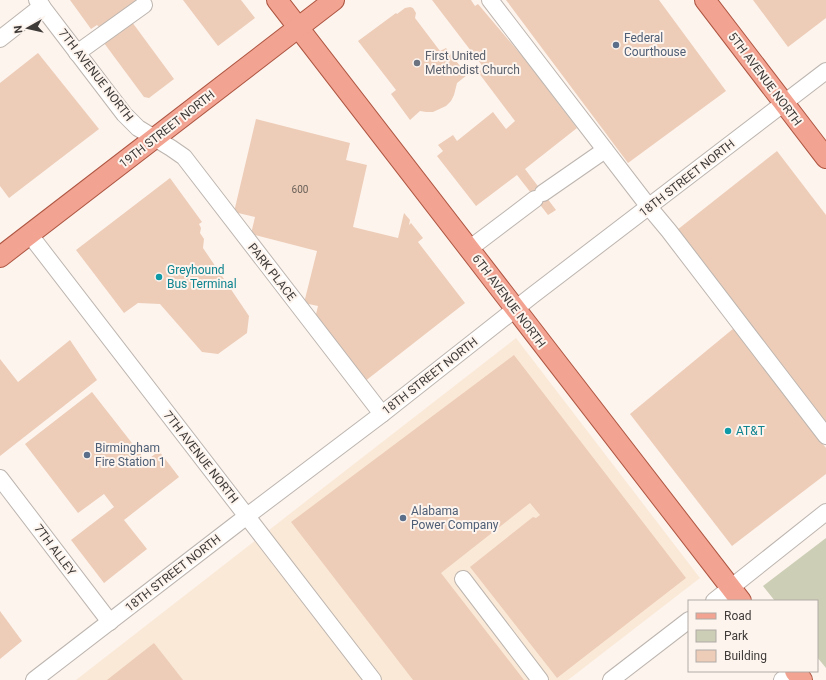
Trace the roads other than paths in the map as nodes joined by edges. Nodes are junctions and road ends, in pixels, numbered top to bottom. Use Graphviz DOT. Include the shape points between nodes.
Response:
graph roads {
  1 [pos="277,0"];
  2 [pos="334,0"];
  3 [pos="490,0"];
  4 [pos="705,0"];
  5 [pos="39,3"];
  6 [pos="144,5"];
  7 [pos="298,28"];
  8 [pos="0,39"];
  9 [pos="77,53"];
  10 [pos="826,72"];
  11 [pos="784,103"];
  12 [pos="154,139"];
  13 [pos="605,150"];
  14 [pos="826,158"];
  15 [pos="649,207"];
  16 [pos="30,235"];
  17 [pos="469,248"];
  18 [pos="0,257"];
  19 [pos="516,308"];
  20 [pos="382,414"];
  21 [pos="826,436"];
  22 [pos="0,478"];
  23 [pos="826,512"];
  24 [pos="247,516"];
  25 [pos="463,578"];
  26 [pos="736,595"];
  27 [pos="718,600"];
  28 [pos="688,621"];
  29 [pos="110,622"];
  30 [pos="793,672"];
  31 [pos="795,672"];
  32 [pos="614,679"];
  33 [pos="34,680"];
  34 [pos="372,680"];
  35 [pos="540,680"];
  36 [pos="782,680"];
  37 [pos="802,680"];
  1 -- 7 [label="main road, 6TH AVENUE NORTH"];
  2 -- 7 [label="main road, 19TH STREET NORTH"];
  3 -- 13 [label="street"];
  4 -- 11 [label="main road, 5TH AVENUE NORTH"];
  5 -- 8 [label="street"];
  5 -- 9 [label="street, 7TH AVENUE NORTH"];
  6 -- 9 [label="street"];
  7 -- 12 [label="main road, 19TH STREET NORTH"];
  7 -- 17 [label="main road, 6TH AVENUE NORTH"];
  9 -- 12 [label="street, 7TH AVENUE NORTH" via="124,114"];
  10 -- 11 [label="street, 18TH STREET NORTH"];
  11 -- 14 [label="main road, 5TH AVENUE NORTH"];
  11 -- 15 [label="street, 18TH STREET NORTH"];
  12 -- 16 [label="main road, 19TH STREET NORTH"];
  12 -- 20 [label="street, PARK PLACE" via="184,157"];
  13 -- 15 [label="street"];
  13 -- 17 [label="street"];
  15 -- 19 [label="street, 18TH STREET NORTH"];
  15 -- 21 [label="street"];
  16 -- 18 [label="main road, 19TH STREET NORTH"];
  16 -- 24 [label="street, 7TH AVENUE NORTH"];
  17 -- 19 [label="main road, 6TH AVENUE NORTH"];
  19 -- 20 [label="street, 18TH STREET NORTH"];
  19 -- 26 [label="main road, 6TH AVENUE NORTH"];
  20 -- 24 [label="street, 18TH STREET NORTH"];
  22 -- 29 [label="street, 7TH ALLEY"];
  23 -- 26 [label="street"];
  24 -- 29 [label="street, 18TH STREET NORTH"];
  24 -- 34 [label="street, 7TH AVENUE NORTH"];
  25 -- 35 [label="street" via="531,656"];
  26 -- 27 [label="street"];
  28 -- 32 [label="street"];
  29 -- 33 [label="street, 18TH STREET NORTH"];
  30 -- 36 [label="street"];
  31 -- 37 [label="main road"];
}
